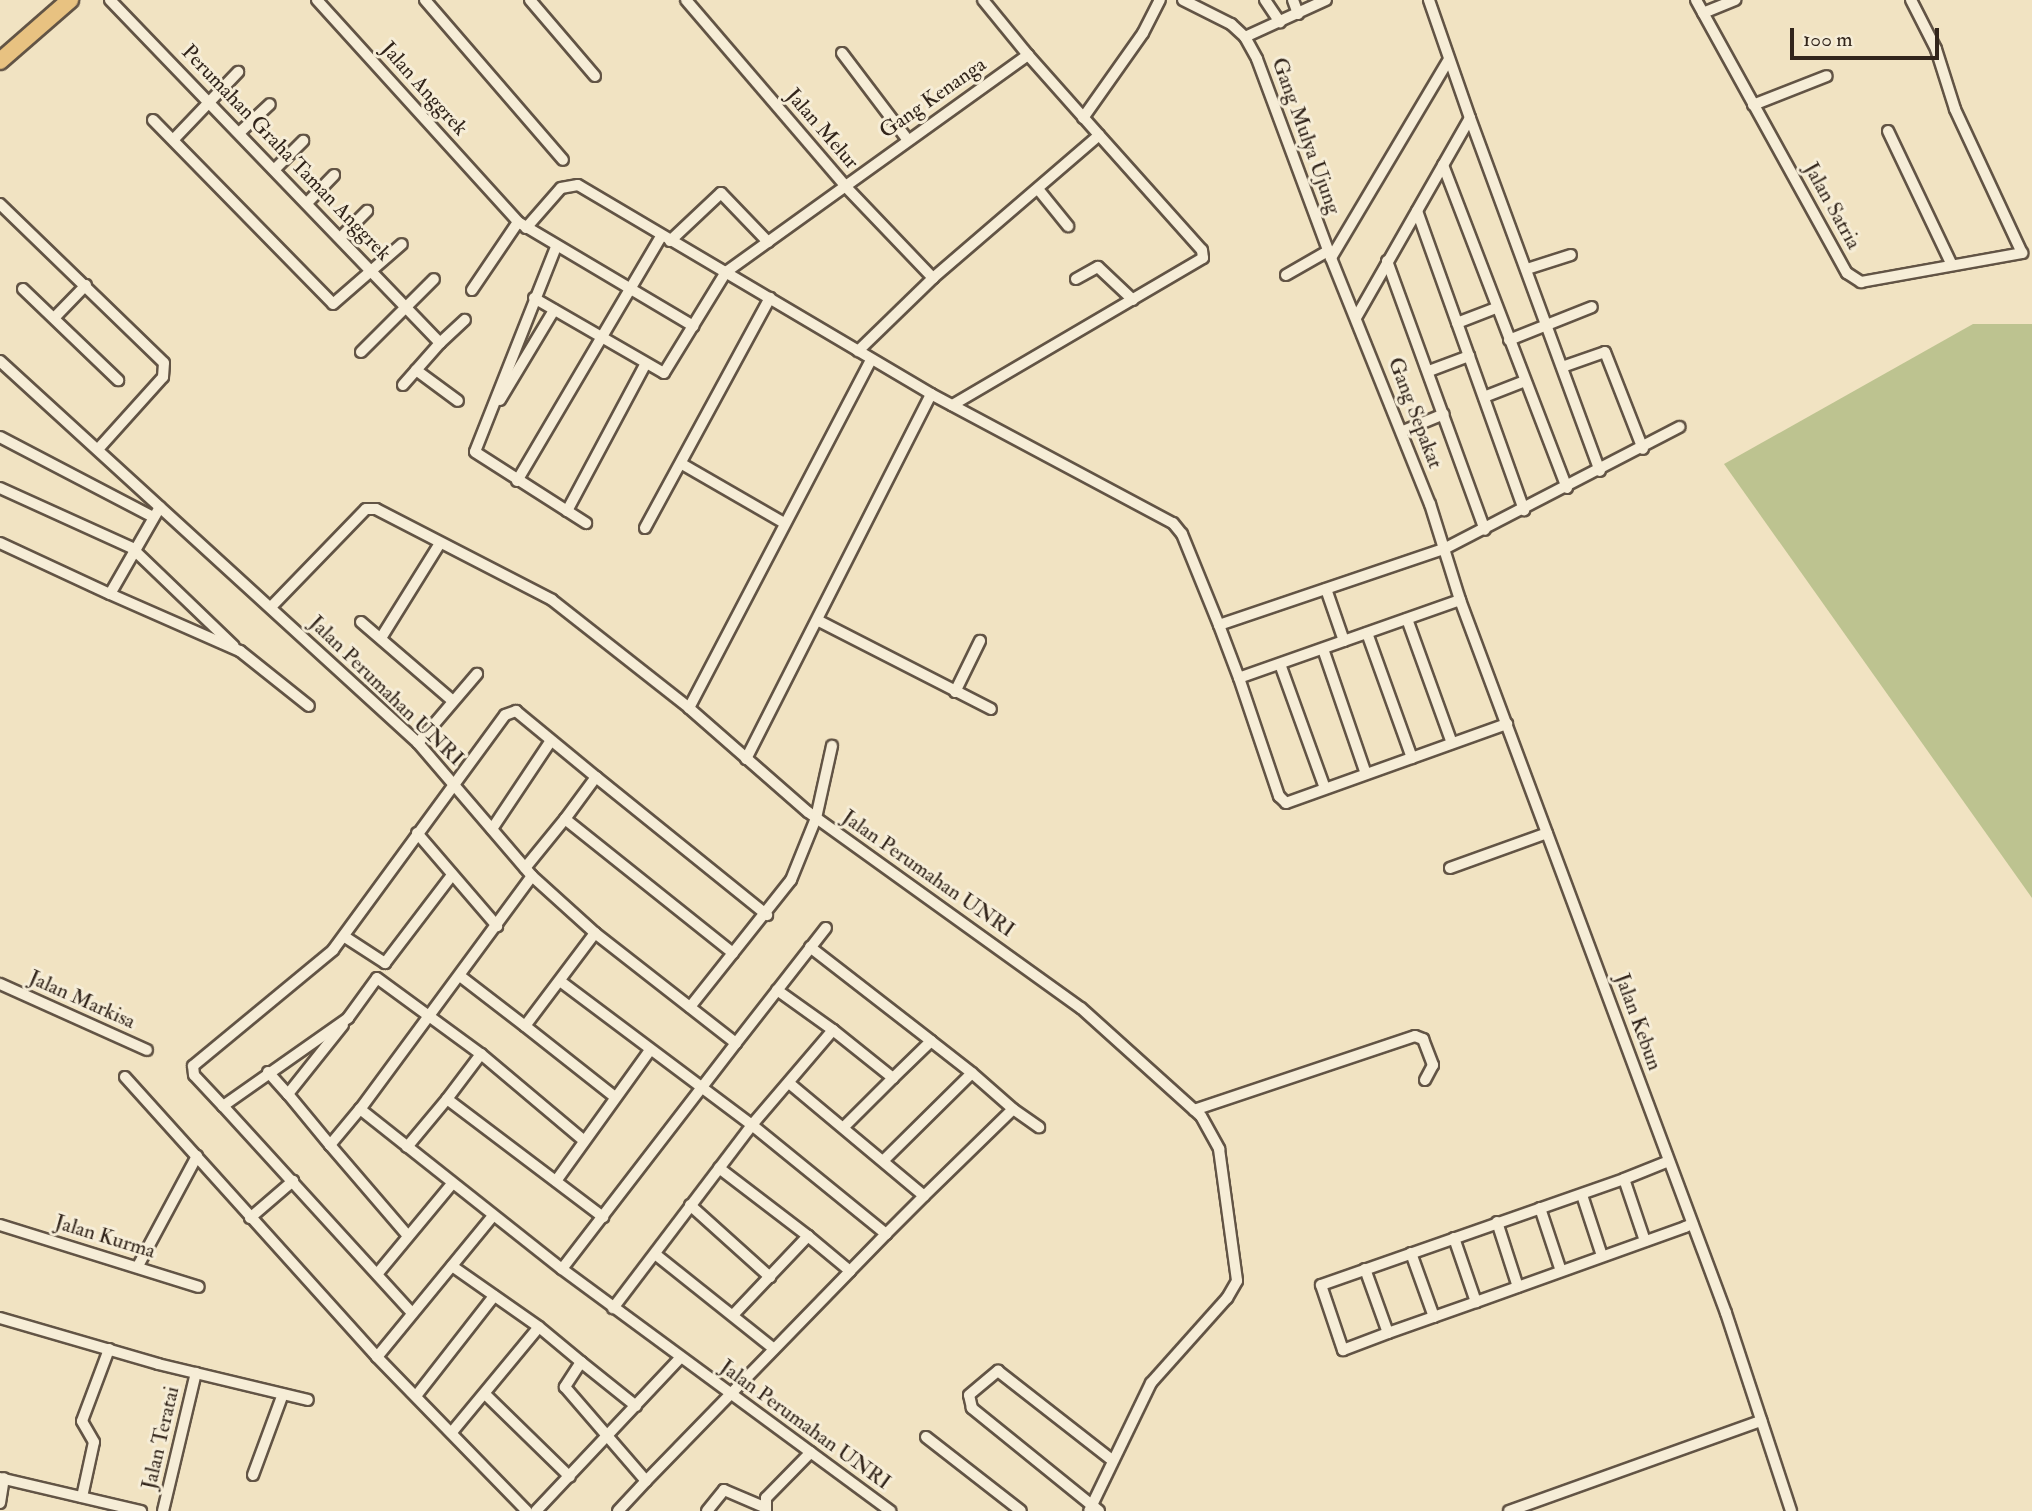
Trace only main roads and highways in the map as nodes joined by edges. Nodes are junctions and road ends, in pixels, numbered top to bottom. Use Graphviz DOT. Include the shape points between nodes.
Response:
graph roads {
  1 [pos="70,0"];
  2 [pos="0,61"];
  1 -- 2 [label="highway"];
}
